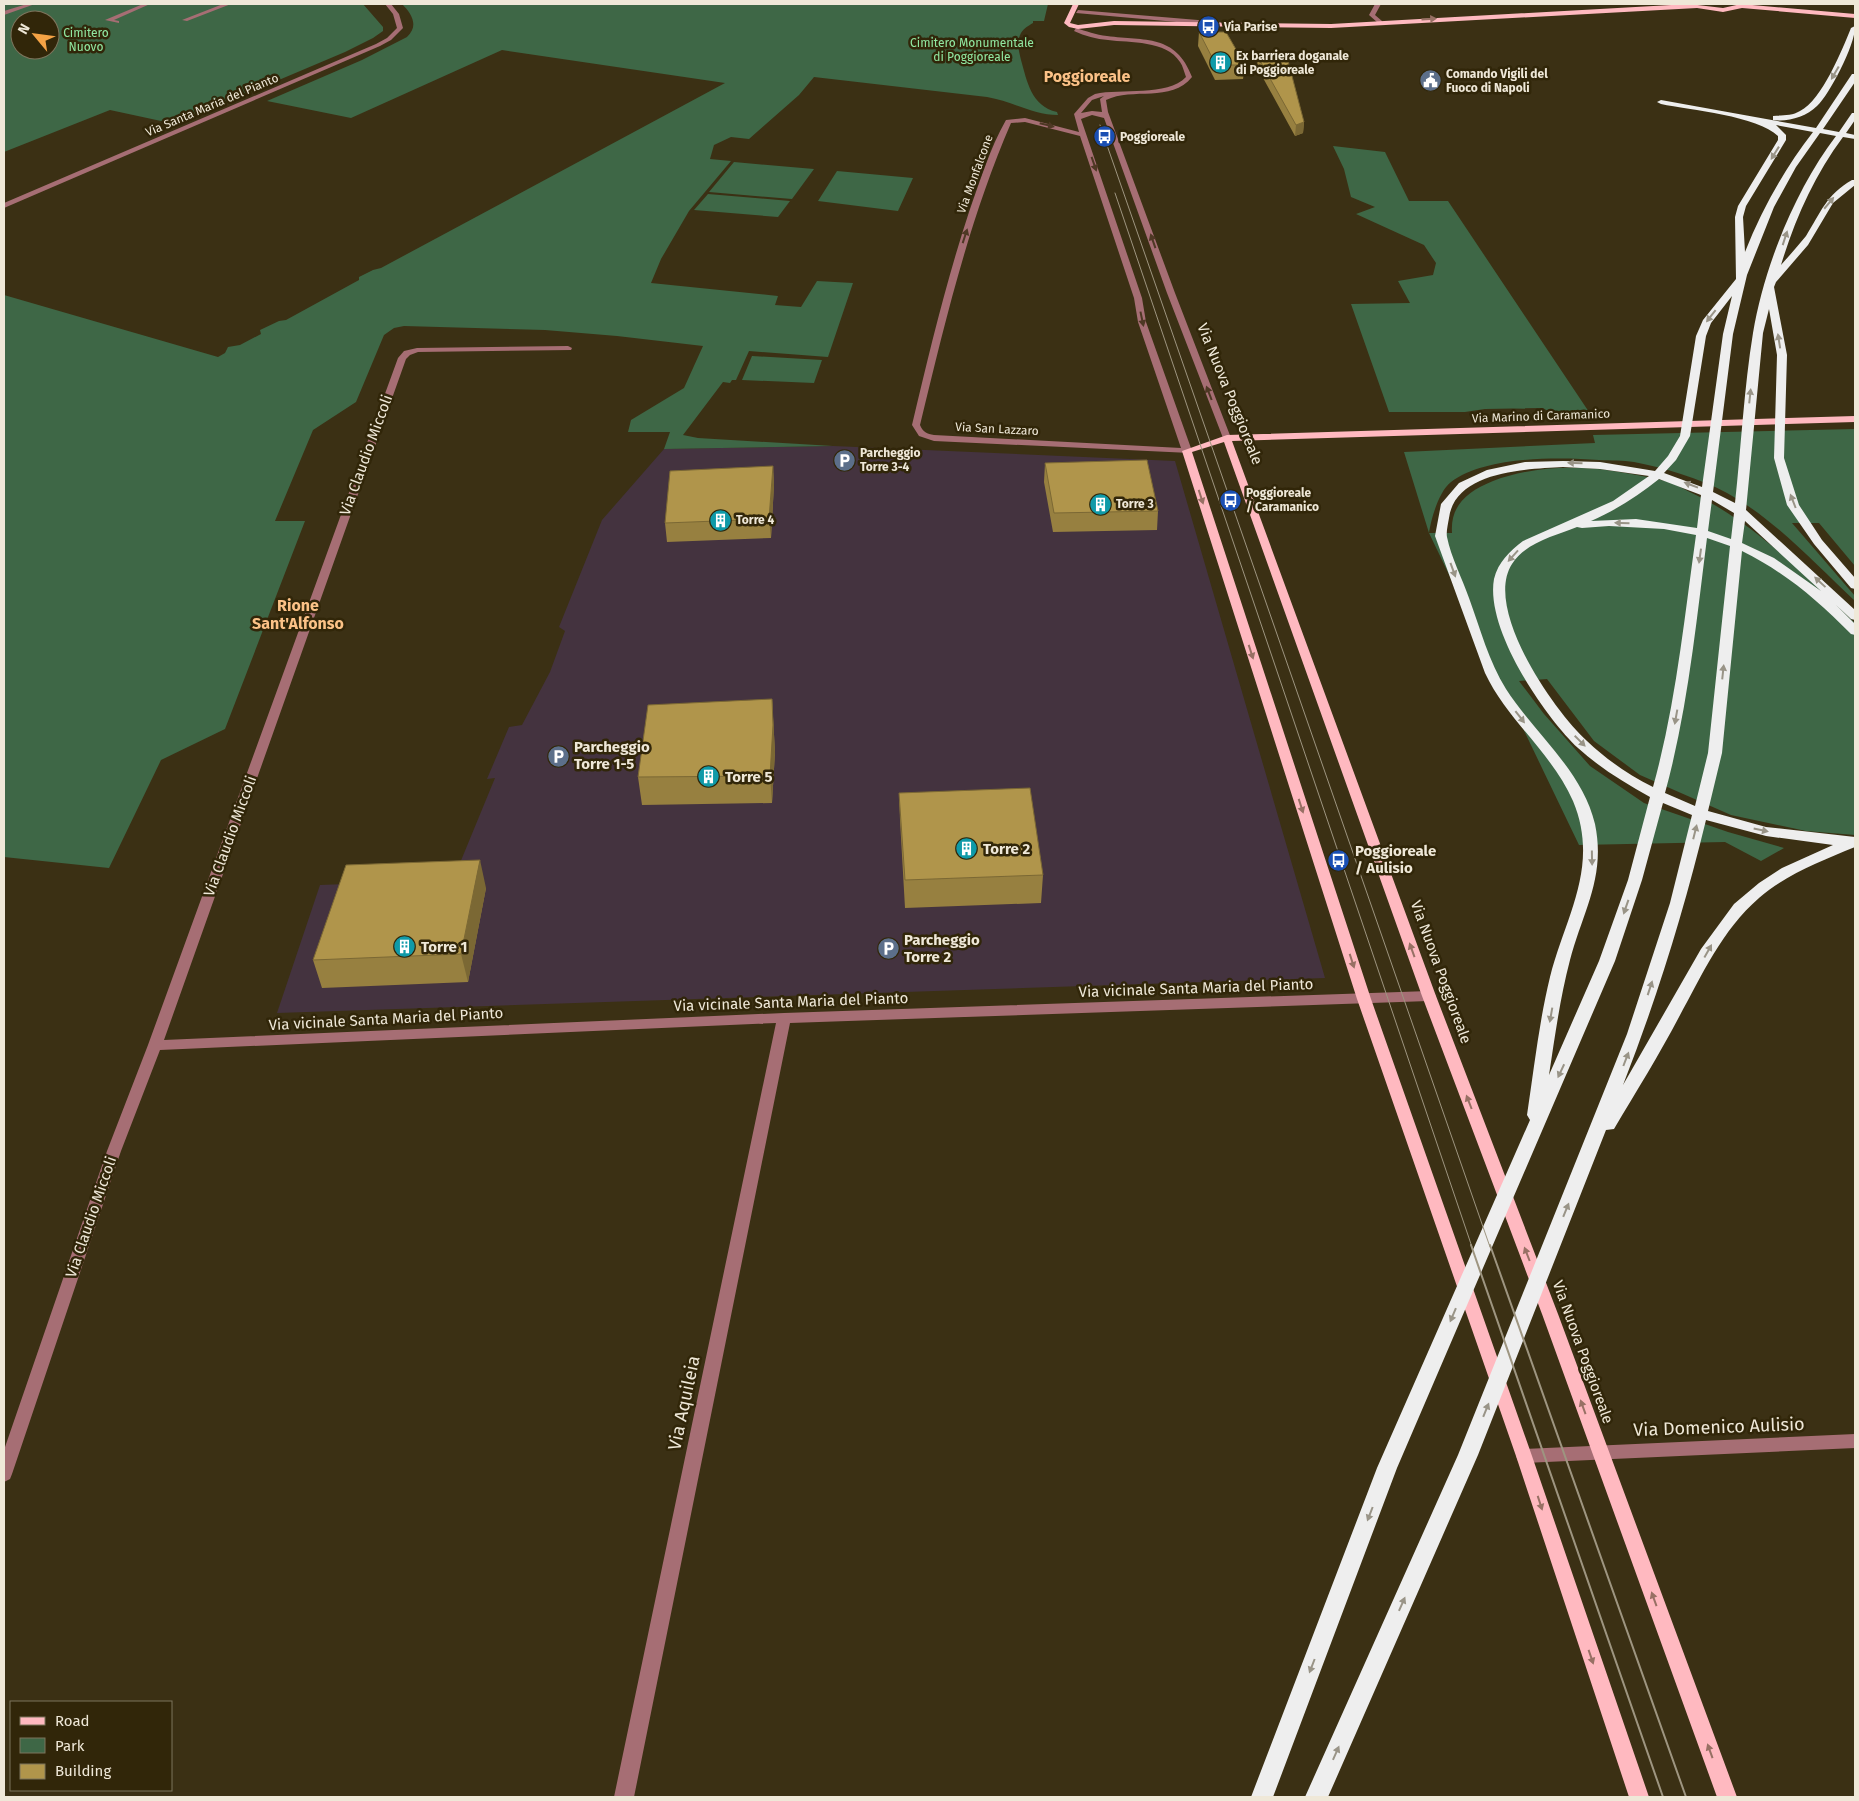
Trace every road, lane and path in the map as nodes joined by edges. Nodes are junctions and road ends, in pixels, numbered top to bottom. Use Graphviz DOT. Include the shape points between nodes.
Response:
graph roads {
  1 [pos="32,4"];
  2 [pos="147,4"];
  3 [pos="228,4"];
  4 [pos="388,4"];
  5 [pos="1076,4"];
  6 [pos="1378,4"];
  7 [pos="1673,4"];
  8 [pos="1691,4"];
  9 [pos="1771,4"];
  10 [pos="1741,5"];
  11 [pos="1698,6"];
  12 [pos="1663,7"];
  13 [pos="1078,12"];
  14 [pos="1855,12"];
  15 [pos="4,13"];
  16 [pos="1855,16"];
  17 [pos="185,20"];
  18 [pos="117,22"];
  19 [pos="1380,22"];
  20 [pos="1223,24"];
  21 [pos="1855,28"];
  22 [pos="1076,30"];
  23 [pos="1855,76"];
  24 [pos="1127,92"];
  25 [pos="1661,102"];
  26 [pos="1855,115"];
  27 [pos="1741,116"];
  28 [pos="1107,117"];
  29 [pos="1078,118"];
  30 [pos="1084,135"];
  31 [pos="1855,137"];
  32 [pos="1855,182"];
  33 [pos="4,206"];
  34 [pos="1742,278"];
  35 [pos="950,282"];
  36 [pos="1769,284"];
  37 [pos="568,348"];
  38 [pos="1855,419"];
  39 [pos="1227,438"];
  40 [pos="1186,451"];
  41 [pos="1555,532"];
  42 [pos="1855,585"];
  43 [pos="1855,616"];
  44 [pos="1855,632"];
  45 [pos="1855,842"];
  46 [pos="1429,996"];
  47 [pos="1364,999"];
  48 [pos="784,1018"];
  49 [pos="155,1045"];
  50 [pos="1531,1136"];
  51 [pos="1587,1159"];
  52 [pos="1855,1441"];
  53 [pos="1600,1452"];
  54 [pos="1524,1456"];
  55 [pos="4,1474"];
  56 [pos="624,1797"];
  57 [pos="1262,1797"];
  58 [pos="1316,1797"];
  59 [pos="1639,1797"];
  60 [pos="1727,1797"];
  1 -- 15 [label="street"];
  2 -- 18 [label="street" via="108,20"];
  3 -- 17 [label="street"];
  4 -- 33 [label="street, Via Santa Maria del Pianto" via="396,14 400,28 378,45"];
  5 -- 20 [label="main road" via="1067,23 1074,27 1114,23"];
  6 -- 19 [label="street" via="1372,15"];
  7 -- 12 [label="main road"];
  8 -- 11 [label="main road"];
  9 -- 14 [label="main road"];
  10 -- 11 [label="main road" via="1722,10"];
  10 -- 16 [label="main road"];
  11 -- 12 [label="main road"];
  19 -- 12 [label="main road, one-way"];
  13 -- 20 [label="street"];
  19 -- 20 [label="main road" via="1331,26"];
  21 -- 27 [label="highway, one-way" via="1832,78 1809,109 1787,118"];
  22 -- 24 [label="street, Via Nuova Poggioreale" via="1091,36 1146,42 1171,49 1180,57 1188,73 1184,83 1172,88"];
  23 -- 34 [label="highway" via="1807,144 1772,203"];
  24 -- 28 [label="street, Via Nuova Poggioreale" via="1111,94 1103,99"];
  24 -- 29 [label="street, Via Nuova Poggioreale" via="1093,97 1079,110"];
  25 -- 27 [label="highway"];
  36 -- 26 [label="highway, one-way" via="1788,228 1816,171"];
  27 -- 31 [label="highway"];
  27 -- 34 [label="highway, one-way" via="1774,127 1782,135 1739,217"];
  28 -- 29 [label="street" via="1093,112"];
  39 -- 28 [label="street, Via Nuova Poggioreale, one-way"];
  29 -- 30 [label="street"];
  35 -- 30 [label="street, Via Monfalcone, one-way" via="988,166 1008,121 1025,120"];
  30 -- 40 [label="street, one-way" via="1138,298 1141,320"];
  36 -- 32 [label="highway, one-way" via="1805,242 1828,203"];
  34 -- 41 [label="highway, one-way" via="1706,322 1684,436 1672,460 1656,477 1609,509"];
  34 -- 50 [label="highway, one-way" via="1728,334 1683,677 1670,750 1635,880 1607,961"];
  35 -- 40 [label="street, Via San Lazzaro" via="916,425 922,435"];
  42 -- 36 [label="highway, one-way" via="1818,542 1793,505 1779,458 1782,355"];
  51 -- 36 [label="highway, one-way" via="1635,1034 1678,903 1715,753 1753,369"];
  37 -- 49 [label="street, Via Claudio Miccoli" via="417,350 402,358"];
  38 -- 39 [label="main road, Via Marino di Caramanico"];
  39 -- 40 [label="main road, Via San Lazzaro"];
  46 -- 39 [label="main road, Via Nuova Poggioreale, one-way"];
  40 -- 47 [label="main road, one-way"];
  44 -- 41 [label="highway, one-way" via="1794,575 1730,542 1690,530 1642,524 1599,523"];
  41 -- 45 [label="highway, one-way" via="1527,544 1511,556 1500,575 1499,600 1512,642 1539,690 1571,732 1599,758 1685,807 1735,824 1779,834"];
  43 -- 50 [label="highway, one-way" via="1727,502 1694,486 1640,470 1553,463 1496,472 1470,482 1446,504 1439,524 1441,536 1488,664 1499,688 1570,781 1587,825 1591,847 1589,883 1557,982"];
  51 -- 45 [label="highway, one-way" via="1717,935 1729,920 1753,895 1787,871"];
  46 -- 47 [label="street, Via vicinale Santa Maria del Pianto"];
  53 -- 46 [label="main road, Via Nuova Poggioreale, one-way"];
  47 -- 48 [label="street, Via vicinale Santa Maria del Pianto"];
  47 -- 54 [label="main road"];
  48 -- 49 [label="street, Via vicinale Santa Maria del Pianto"];
  48 -- 56 [label="street, Via Aquileia"];
  49 -- 55 [label="street, Via Claudio Miccoli" via="114,1151"];
  50 -- 57 [label="highway, one-way" via="1387,1468"];
  58 -- 51 [label="highway, one-way" via="1468,1455"];
  52 -- 53 [label="street, Via Domenico Aulisio"];
  53 -- 54 [label="street, Via Domenico Aulisio"];
  60 -- 53 [label="main road, Via Nuova Poggioreale, one-way"];
  54 -- 59 [label="main road, one-way"];
}
